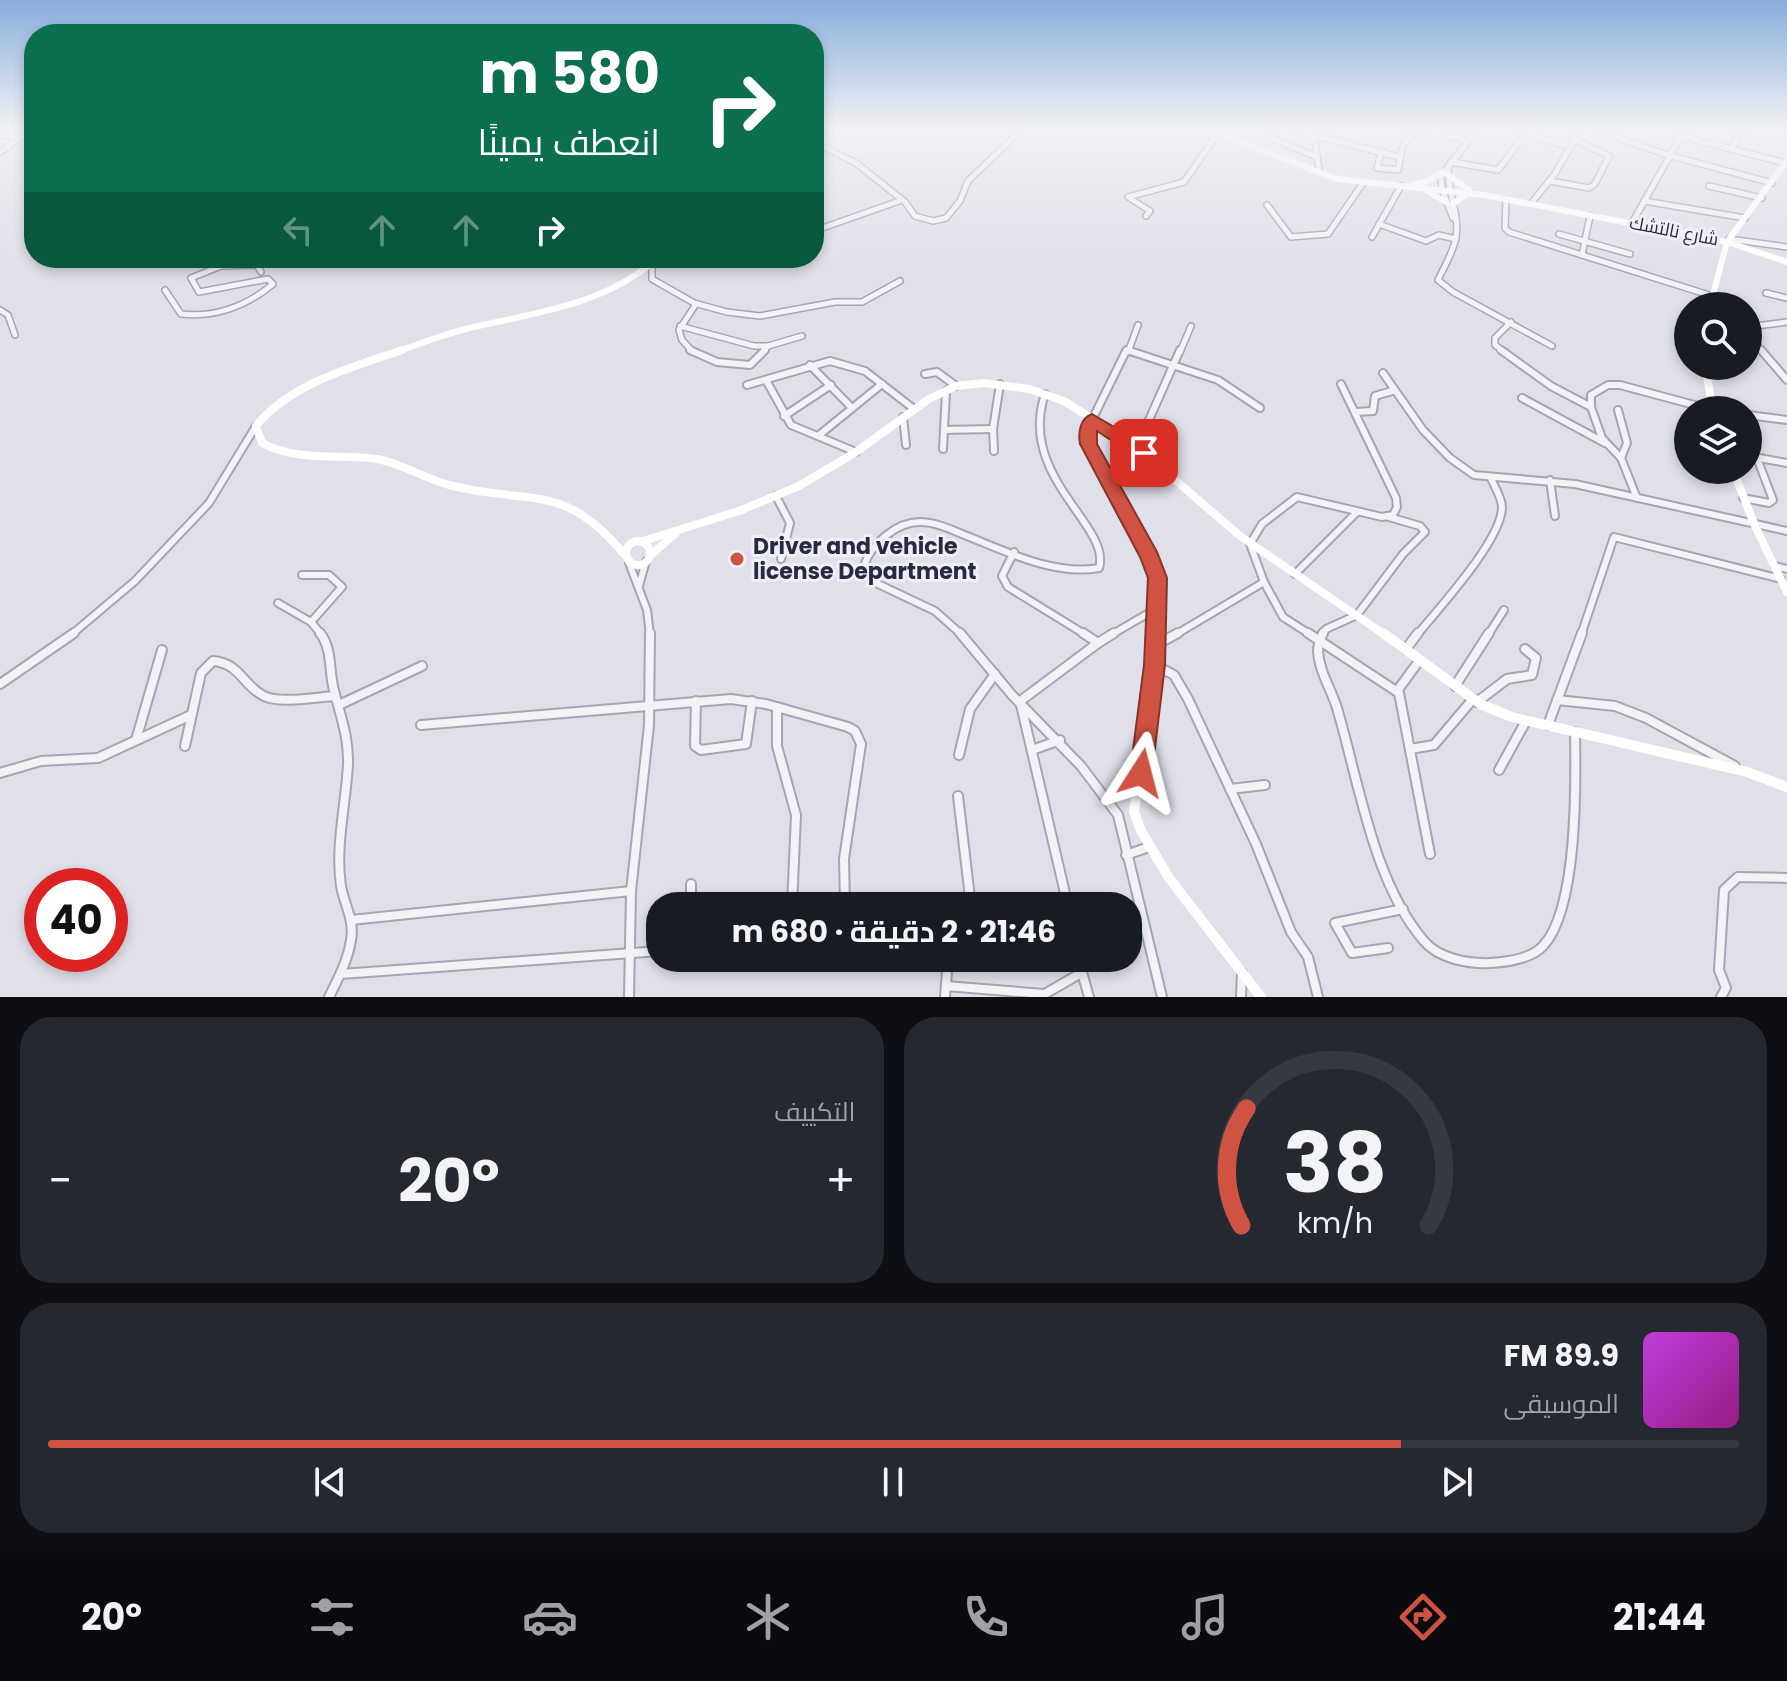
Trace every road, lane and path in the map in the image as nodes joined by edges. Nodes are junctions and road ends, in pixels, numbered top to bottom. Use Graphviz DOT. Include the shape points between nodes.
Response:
graph roads {
  1 [pos="872,176"];
  2 [pos="973,176"];
  3 [pos="1188,176"];
  4 [pos="1325,176"];
  5 [pos="1339,176"];
  6 [pos="1437,176"];
  7 [pos="1447,176"];
  8 [pos="1454,176"];
  9 [pos="1553,176"];
  10 [pos="1599,176"];
  11 [pos="1657,176"];
  12 [pos="1744,176"];
  13 [pos="1777,176"];
  14 [pos="1550,181"];
  15 [pos="1363,183"];
  16 [pos="1772,183"];
  17 [pos="1412,185"];
  18 [pos="1401,186"];
  19 [pos="1709,186"];
  20 [pos="1444,188"];
  21 [pos="1469,191"];
  22 [pos="1762,198"];
  23 [pos="1506,200"];
  24 [pos="904,201"];
  25 [pos="1533,201"];
  26 [pos="1644,201"];
  27 [pos="1450,203"];
  28 [pos="1267,205"];
  29 [pos="1146,216"];
  30 [pos="1590,216"];
  31 [pos="1745,218"];
  32 [pos="1620,221"];
  33 [pos="1632,223"];
  34 [pos="1379,224"];
  35 [pos="824,228"];
  36 [pos="1559,234"];
  37 [pos="1372,237"];
  38 [pos="1456,239"];
  39 [pos="1728,241"];
  40 [pos="1586,242"];
  41 [pos="1787,247"];
  42 [pos="1630,254"];
  43 [pos="1582,255"];
  44 [pos="1787,262"];
  45 [pos="216,268"];
  46 [pos="257,268"];
  47 [pos="644,268"];
  48 [pos="654,268"];
  49 [pos="261,272"];
  50 [pos="900,281"];
  51 [pos="165,290"];
  52 [pos="1699,292"];
  53 [pos="1713,292"];
  54 [pos="1766,293"];
  55 [pos="1787,298"];
  56 [pos="696,304"];
  57 [pos="0,310"];
  58 [pos="1511,322"];
  59 [pos="1138,325"];
  60 [pos="1785,325"];
  61 [pos="680,326"];
  62 [pos="1191,326"];
  63 [pos="1762,326"];
  64 [pos="15,335"];
  65 [pos="802,336"];
  66 [pos="768,346"];
  67 [pos="1552,346"];
  68 [pos="1126,351"];
  69 [pos="1762,351"];
  70 [pos="1173,364"];
  71 [pos="810,365"];
  72 [pos="1383,373"];
  73 [pos="925,374"];
  74 [pos="766,380"];
  75 [pos="1787,380"];
  76 [pos="882,384"];
  77 [pos="1000,384"];
  78 [pos="1341,384"];
  79 [pos="747,385"];
  80 [pos="831,385"];
  81 [pos="951,388"];
  82 [pos="1392,391"];
  83 [pos="1045,394"];
  84 [pos="1522,398"];
  85 [pos="1674,400"];
  86 [pos="1591,407"];
  87 [pos="852,408"];
  88 [pos="1260,408"];
  89 [pos="914,409"];
  90 [pos="1618,410"];
  91 [pos="1356,412"];
  92 [pos="784,416"];
  93 [pos="903,417"];
  94 [pos="1762,417"];
  95 [pos="1092,420"];
  96 [pos="1787,420"];
  97 [pos="256,426"];
  98 [pos="993,429"];
  99 [pos="944,430"];
  100 [pos="818,436"];
  101 [pos="1605,443"];
  102 [pos="906,445"];
  103 [pos="1137,447"];
  104 [pos="943,449"];
  105 [pos="994,451"];
  106 [pos="856,452"];
  107 [pos="1621,458"];
  108 [pos="1762,459"];
  109 [pos="1787,463"];
  110 [pos="1762,471"];
  111 [pos="1491,478"];
  112 [pos="1550,480"];
  113 [pos="1738,484"];
  114 [pos="776,496"];
  115 [pos="1637,498"];
  116 [pos="1743,498"];
  117 [pos="1357,511"];
  118 [pos="1555,516"];
  119 [pos="1389,517"];
  120 [pos="1755,526"];
  121 [pos="680,530"];
  122 [pos="1787,531"];
  123 [pos="614,541"];
  124 [pos="637,542"];
  125 [pos="1250,544"];
  126 [pos="1014,552"];
  127 [pos="649,557"];
  128 [pos="627,559"];
  129 [pos="781,559"];
  130 [pos="1775,566"];
  131 [pos="1787,569"];
  132 [pos="1295,574"];
  133 [pos="302,575"];
  134 [pos="1781,579"];
  135 [pos="1264,582"];
  136 [pos="639,586"];
  137 [pos="1787,592"];
  138 [pos="278,603"];
  139 [pos="1159,607"];
  140 [pos="1504,610"];
  141 [pos="1357,615"];
  142 [pos="311,622"];
  143 [pos="1098,643"];
  144 [pos="1319,643"];
  145 [pos="1156,645"];
  146 [pos="1525,649"];
  147 [pos="162,650"];
  148 [pos="1405,650"];
  149 [pos="1419,661"];
  150 [pos="1155,665"];
  151 [pos="422,666"];
  152 [pos="995,674"];
  153 [pos="0,684"];
  154 [pos="1455,686"];
  155 [pos="1397,691"];
  156 [pos="1557,700"];
  157 [pos="337,701"];
  158 [pos="696,701"];
  159 [pos="752,701"];
  160 [pos="1475,701"];
  161 [pos="1020,703"];
  162 [pos="649,704"];
  163 [pos="777,707"];
  164 [pos="191,715"];
  165 [pos="1526,720"];
  166 [pos="421,725"];
  167 [pos="1548,725"];
  168 [pos="1575,731"];
  169 [pos="136,740"];
  170 [pos="1060,740"];
  171 [pos="185,746"];
  172 [pos="1410,749"];
  173 [pos="1032,750"];
  174 [pos="959,755"];
  175 [pos="1499,770"];
  176 [pos="1747,772"];
  177 [pos="0,773"];
  178 [pos="1265,785"];
  179 [pos="1787,787"];
  180 [pos="1230,789"];
  181 [pos="958,796"];
  182 [pos="1133,810"];
  183 [pos="1118,815"];
  184 [pos="1149,847"];
  185 [pos="1430,854"];
  186 [pos="1126,855"];
  187 [pos="1787,878"];
  188 [pos="691,884"];
  189 [pos="631,891"];
  190 [pos="691,892"];
  191 [pos="793,892"];
  192 [pos="845,892"];
  193 [pos="969,892"];
  194 [pos="1065,892"];
  195 [pos="1403,909"];
  196 [pos="351,920"];
  197 [pos="1388,948"];
  198 [pos="646,952"];
  199 [pos="628,954"];
  200 [pos="947,972"];
  201 [pos="1081,973"];
  202 [pos="1242,973"];
  203 [pos="341,974"];
  204 [pos="946,986"];
  205 [pos="1042,995"];
  206 [pos="329,997"];
  207 [pos="629,997"];
  208 [pos="945,997"];
  209 [pos="1089,997"];
  210 [pos="1162,997"];
  211 [pos="1241,997"];
  212 [pos="1261,997"];
  213 [pos="1318,997"];
  214 [pos="1721,997"];
  1 -- 24 [label="street"];
  2 -- 24 [label="street" via="946,218 923,220"];
  3 -- 29 [label="street" via="1170,189 1128,197 1150,211"];
  4 -- 15 [label="street, شارع نالتشك"];
  5 -- 17 [label="street, شارع نالتشك"];
  6 -- 17 [label="street"];
  7 -- 20 [label="street"];
  8 -- 21 [label="street"];
  9 -- 14 [label="street"];
  10 -- 14 [label="street" via="1589,188"];
  11 -- 26 [label="street"];
  12 -- 16 [label="street"];
  13 -- 16 [label="street"];
  14 -- 25 [label="street"];
  15 -- 18 [label="street, شارع نالتشك"];
  15 -- 28 [label="street" via="1328,234 1319,237 1290,237"];
  16 -- 22 [label="street"];
  17 -- 18 [label="street, شارع نالتشك"];
  17 -- 20 [label="street, شارع نالتشك"];
  17 -- 27 [label="street"];
  18 -- 34 [label="street"];
  19 -- 22 [label="street"];
  20 -- 21 [label="street, شارع نالتشك"];
  20 -- 27 [label="street"];
  21 -- 23 [label="street, شارع نالتشك"];
  21 -- 25 [label="street, شارع نالتشك"];
  21 -- 27 [label="street"];
  22 -- 31 [label="street"];
  23 -- 30 [label="street, شارع نالتشك"];
  23 -- 43 [label="street" via="1507,230"];
  24 -- 35 [label="street"];
  25 -- 32 [label="street, شارع نالتشك"];
  26 -- 31 [label="street"];
  26 -- 33 [label="street"];
  27 -- 38 [label="street"];
  30 -- 32 [label="street, شارع نالتشك"];
  30 -- 40 [label="street"];
  31 -- 39 [label="street"];
  32 -- 33 [label="street, شارع نالتشك"];
  33 -- 39 [label="street, شارع نالتشك"];
  34 -- 37 [label="street"];
  34 -- 38 [label="street" via="1426,241 1440,235"];
  36 -- 40 [label="street"];
  38 -- 58 [label="street" via="1438,275 1440,284"];
  39 -- 41 [label="street"];
  39 -- 44 [label="street, شارع نالتشك"];
  39 -- 53 [label="street"];
  40 -- 42 [label="street"];
  40 -- 43 [label="street"];
  43 -- 52 [label="street"];
  45 -- 51 [label="street" via="192,277 199,292 268,279 273,284 257,297 197,315 181,314"];
  46 -- 49 [label="street"];
  47 -- 97 [label="street" via="583,300 448,334 333,375 282,401"];
  48 -- 56 [label="street" via="652,279"];
  50 -- 56 [label="street" via="863,302 773,315"];
  54 -- 55 [label="street"];
  56 -- 61 [label="street"];
  57 -- 64 [label="street" via="8,315"];
  58 -- 67 [label="street"];
  58 -- 86 [label="street" via="1495,345 1551,386"];
  59 -- 68 [label="street"];
  60 -- 63 [label="street"];
  61 -- 66 [label="street" via="730,342"];
  61 -- 66 [label="street" via="681,340 709,361 750,365"];
  62 -- 70 [label="street"];
  65 -- 66 [label="street"];
  68 -- 70 [label="street"];
  68 -- 95 [label="street"];
  69 -- 75 [label="street"];
  70 -- 88 [label="street" via="1218,380"];
  70 -- 103 [label="street"];
  71 -- 74 [label="street"];
  71 -- 76 [label="street" via="845,363"];
  71 -- 80 [label="street"];
  72 -- 82 [label="street"];
  73 -- 81 [label="street" via="937,372"];
  74 -- 79 [label="street"];
  74 -- 92 [label="street"];
  76 -- 87 [label="street"];
  76 -- 89 [label="street"];
  77 -- 81 [label="street"];
  77 -- 83 [label="street"];
  77 -- 98 [label="street"];
  78 -- 91 [label="street"];
  80 -- 87 [label="street"];
  80 -- 92 [label="street"];
  81 -- 89 [label="street"];
  81 -- 99 [label="street"];
  82 -- 91 [label="street" via="1375,396 1374,410"];
  82 -- 111 [label="street" via="1461,468"];
  83 -- 95 [label="street"];
  83 -- 126 [label="street" via="1037,422 1041,450 1102,562 1094,570 1068,570"];
  84 -- 101 [label="street"];
  85 -- 86 [label="street" via="1614,385 1591,395"];
  86 -- 101 [label="street"];
  87 -- 100 [label="street"];
  89 -- 93 [label="street"];
  90 -- 107 [label="street" via="1627,443"];
  91 -- 119 [label="street" via="1396,498 1396,510"];
  92 -- 100 [label="street" via="791,425"];
  93 -- 102 [label="street"];
  93 -- 106 [label="street"];
  94 -- 96 [label="street"];
  95 -- 103 [label="street"];
  95 -- 139 [label="street" via="1088,441 1155,567"];
  97 -- 123 [label="street" via="262,443 280,452 384,460 458,488 561,501"];
  97 -- 153 [label="street" via="209,503 135,581 78,631"];
  98 -- 99 [label="street"];
  98 -- 105 [label="street"];
  99 -- 104 [label="street"];
  100 -- 106 [label="street"];
  101 -- 107 [label="street"];
  103 -- 125 [label="street"];
  106 -- 114 [label="street"];
  107 -- 115 [label="street"];
  108 -- 109 [label="street"];
  110 -- 116 [label="street" via="1773,500"];
  111 -- 112 [label="street"];
  111 -- 148 [label="street" via="1502,506 1493,530"];
  112 -- 115 [label="street"];
  112 -- 118 [label="street"];
  113 -- 116 [label="street"];
  114 -- 121 [label="street"];
  114 -- 129 [label="street" via="790,523"];
  115 -- 120 [label="street"];
  116 -- 120 [label="street"];
  117 -- 119 [label="street"];
  117 -- 125 [label="street" via="1294,497 1262,524"];
  117 -- 132 [label="street"];
  119 -- 141 [label="street" via="1425,532"];
  120 -- 122 [label="street"];
  120 -- 130 [label="street"];
  121 -- 124 [label="street"];
  121 -- 127 [label="street"];
  123 -- 124 [label="street"];
  123 -- 128 [label="street"];
  124 -- 127 [label="street" via="647,543"];
  124 -- 128 [label="street"];
  125 -- 132 [label="street"];
  125 -- 135 [label="street"];
  126 -- 143 [label="street" via="1003,571 1005,584"];
  126 -- 152 [label="street" via="915,522 864,560 873,581 944,618"];
  127 -- 128 [label="street"];
  127 -- 136 [label="street"];
  128 -- 136 [label="street"];
  130 -- 131 [label="street"];
  130 -- 134 [label="street"];
  132 -- 141 [label="street"];
  133 -- 142 [label="street" via="329,575 342,587"];
  134 -- 137 [label="street"];
  134 -- 156 [label="street" via="1614,537"];
  135 -- 144 [label="street" via="1283,617"];
  135 -- 145 [label="street" via="1178,637"];
  136 -- 162 [label="street" via="651,632"];
  138 -- 142 [label="street"];
  139 -- 143 [label="street"];
  139 -- 145 [label="street"];
  140 -- 154 [label="street"];
  141 -- 144 [label="street" via="1328,627"];
  141 -- 148 [label="street"];
  142 -- 157 [label="street" via="330,649"];
  143 -- 161 [label="street"];
  144 -- 155 [label="street"];
  144 -- 195 [label="street" via="1350,760"];
  145 -- 150 [label="street"];
  146 -- 160 [label="street" via="1536,658 1532,675 1507,679"];
  147 -- 169 [label="street"];
  148 -- 149 [label="street"];
  149 -- 154 [label="street"];
  149 -- 155 [label="street"];
  150 -- 180 [label="street" via="1178,681"];
  150 -- 182 [label="street"];
  151 -- 157 [label="street"];
  152 -- 161 [label="street"];
  152 -- 174 [label="street" via="970,709"];
  154 -- 160 [label="street"];
  155 -- 172 [label="street"];
  156 -- 167 [label="street"];
  156 -- 176 [label="street" via="1615,706"];
  157 -- 164 [label="street" via="263,696 227,662 218,660 201,673"];
  157 -- 196 [label="street" via="349,751 341,886"];
  158 -- 159 [label="street"];
  158 -- 159 [label="street" via="695,746 701,750 746,744"];
  158 -- 162 [label="street"];
  159 -- 163 [label="street"];
  160 -- 165 [label="street"];
  160 -- 172 [label="street" via="1434,745"];
  161 -- 170 [label="street"];
  161 -- 173 [label="street"];
  162 -- 166 [label="street"];
  162 -- 189 [label="street"];
  163 -- 191 [label="street" via="778,754 796,815"];
  163 -- 192 [label="street" via="848,727 860,739"];
  164 -- 169 [label="street"];
  164 -- 171 [label="street"];
  165 -- 167 [label="street"];
  165 -- 175 [label="street"];
  167 -- 168 [label="street"];
  168 -- 176 [label="street"];
  168 -- 195 [label="street" via="1569,862 1560,908 1541,947 1494,963 1447,956 1423,941"];
  169 -- 177 [label="street" via="98,758 41,761"];
  170 -- 173 [label="street"];
  170 -- 183 [label="street"];
  172 -- 185 [label="street"];
  173 -- 194 [label="street"];
  176 -- 179 [label="street"];
  178 -- 180 [label="street"];
  180 -- 213 [label="street" via="1291,932 1307,955"];
  181 -- 193 [label="street"];
  182 -- 183 [label="street"];
  182 -- 184 [label="street"];
  183 -- 186 [label="street"];
  184 -- 186 [label="street"];
  184 -- 202 [label="street"];
  186 -- 210 [label="street"];
  187 -- 214 [label="street" via="1738,877 1724,890 1719,970 1726,988"];
  188 -- 190 [label="street"];
  189 -- 196 [label="street"];
  189 -- 199 [label="street"];
  195 -- 197 [label="street" via="1335,923 1352,953"];
  196 -- 203 [label="street" via="352,938"];
  198 -- 199 [label="street"];
  199 -- 203 [label="street"];
  199 -- 207 [label="street"];
  200 -- 204 [label="street"];
  201 -- 205 [label="street"];
  201 -- 209 [label="street"];
  202 -- 211 [label="street"];
  202 -- 212 [label="street"];
  203 -- 206 [label="street"];
  204 -- 205 [label="street"];
  204 -- 208 [label="street"];
}
